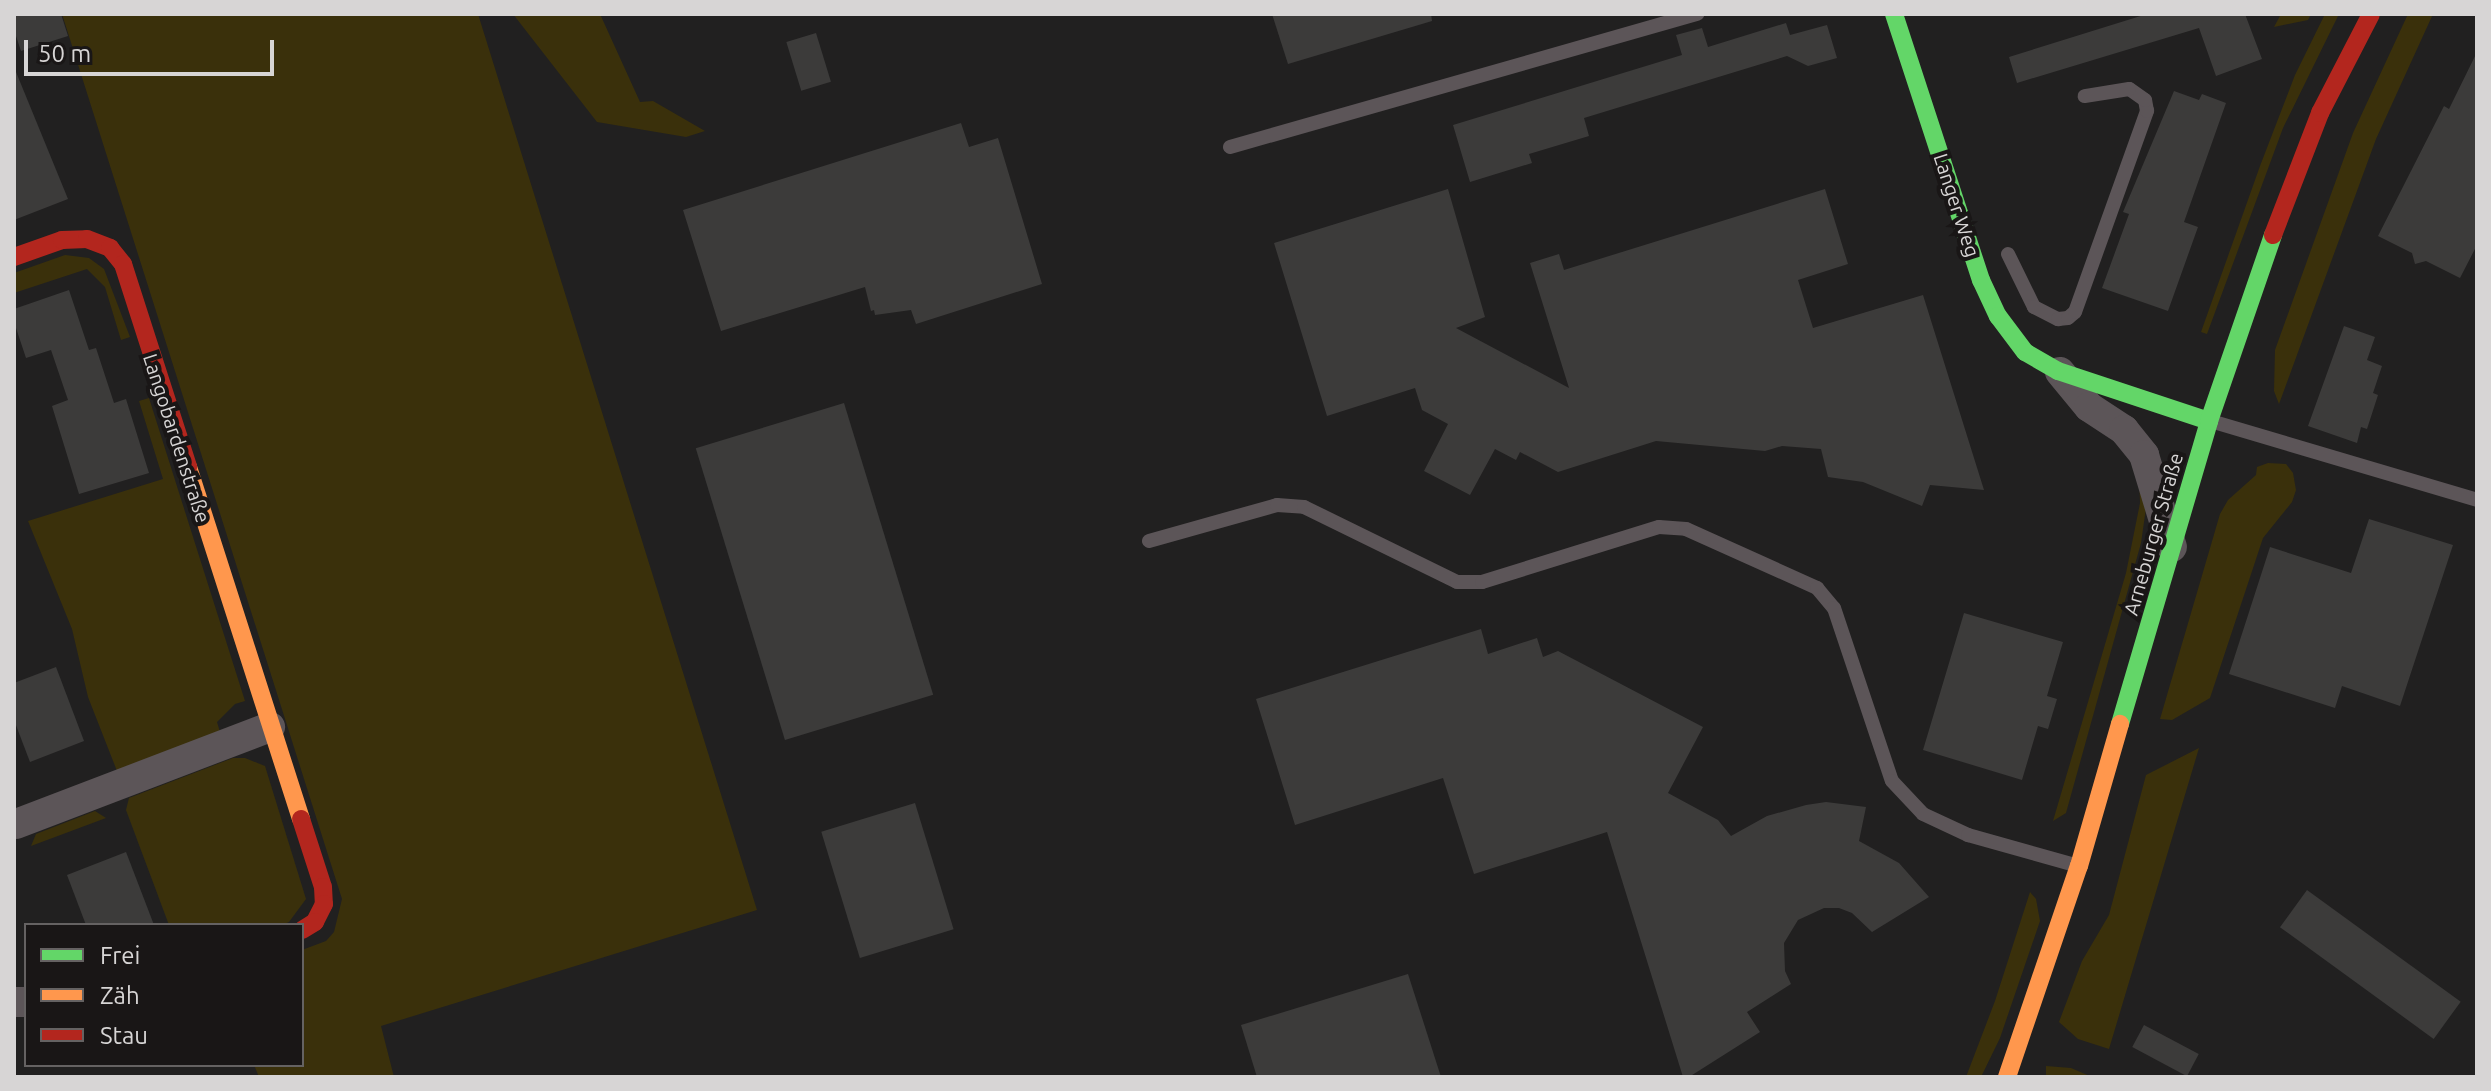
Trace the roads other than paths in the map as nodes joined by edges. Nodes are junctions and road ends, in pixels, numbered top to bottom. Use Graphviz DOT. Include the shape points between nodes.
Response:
graph roads {
  1 [pos="1697,14"];
  2 [pos="1894,14"];
  3 [pos="2371,14"];
  4 [pos="2085,96"];
  5 [pos="1230,147"];
  6 [pos="2008,254"];
  7 [pos="14,257"];
  8 [pos="2058,371"];
  9 [pos="2209,421"];
  10 [pos="2477,500"];
  11 [pos="1149,541"];
  12 [pos="2172,548"];
  13 [pos="270,727"];
  14 [pos="16,824"];
  15 [pos="2079,866"];
  16 [pos="304,929"];
  17 [pos="2007,1077"];
  1 -- 5 [label="lane"];
  2 -- 8 [label="street, Langer Weg" via="1981,280 1998,316 2025,352"];
  3 -- 9 [label="street, Arneburger Straße" via="2320,113"];
  4 -- 6 [label="lane" via="2129,89 2145,100 2147,111 2075,312 2058,319 2034,307"];
  7 -- 13 [label="street, Langobardenstraße" via="62,240 87,239 110,248 123,264"];
  8 -- 9 [label="street, Langer Weg"];
  8 -- 12 [label="street, Langer Weg" via="2089,407 2124,430 2144,455"];
  9 -- 10 [label="lane"];
  9 -- 12 [label="street, Arneburger Straße"];
  11 -- 15 [label="lane" via="1277,505 1304,507 1457,582 1482,582 1659,527 1686,529 1817,588 1834,608 1892,781 1923,814 1968,835"];
  12 -- 15 [label="street, Arneburger Straße"];
  13 -- 14 [label="street"];
  13 -- 16 [label="street, Langobardenstraße" via="323,887 324,904 315,922"];
  15 -- 17 [label="street, Arneburger Straße"];
}
